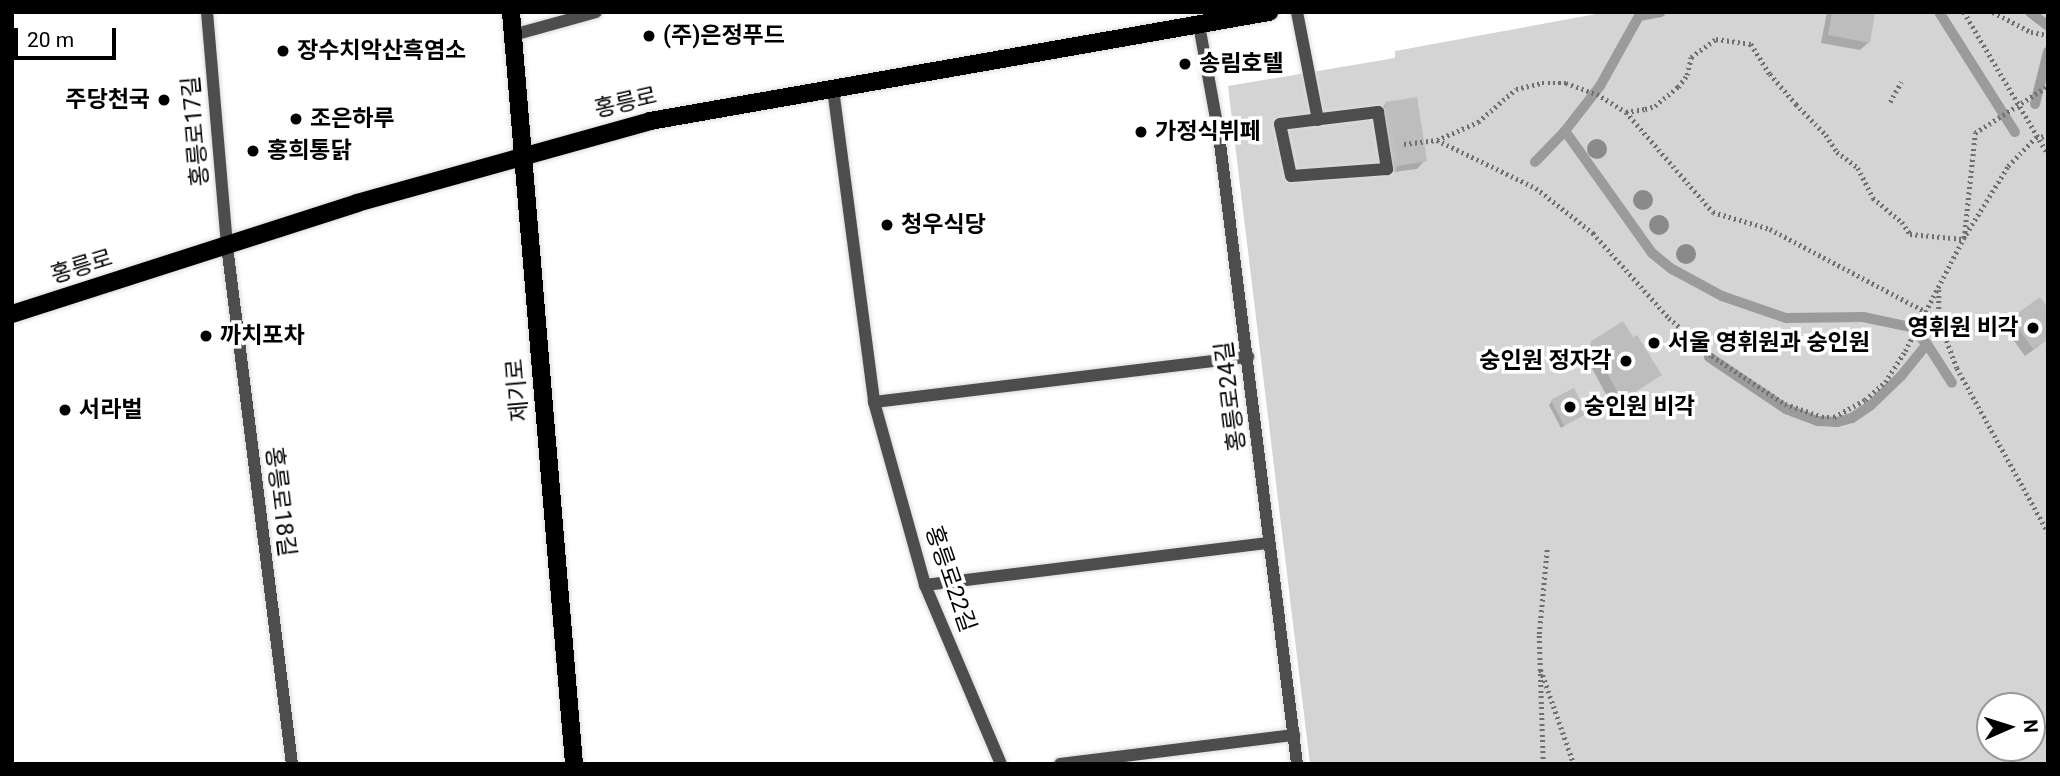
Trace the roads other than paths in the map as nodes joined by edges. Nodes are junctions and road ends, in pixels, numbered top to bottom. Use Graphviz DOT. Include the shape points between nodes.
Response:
graph roads {
  1 [pos="207,12"];
  2 [pos="511,12"];
  3 [pos="596,12"];
  4 [pos="1269,12"];
  5 [pos="1297,12"];
  6 [pos="1199,25"];
  7 [pos="513,35"];
  8 [pos="833,89"];
  9 [pos="1318,120"];
  10 [pos="523,154"];
  11 [pos="227,246"];
  12 [pos="12,314"];
  13 [pos="1248,357"];
  14 [pos="874,402"];
  15 [pos="1268,543"];
  16 [pos="925,585"];
  17 [pos="1294,735"];
  18 [pos="292,764"];
  19 [pos="574,764"];
  20 [pos="1001,764"];
  21 [pos="1060,764"];
  22 [pos="1297,764"];
  1 -- 11 [label="street, 홍릉로17길"];
  2 -- 7 [label="main road, 제기로"];
  3 -- 7 [label="street"];
  4 -- 6 [label="main road, 홍릉로"];
  5 -- 9 [label="street"];
  6 -- 8 [label="main road, 홍릉로"];
  6 -- 13 [label="street, 홍릉로24길" via="1219,135"];
  7 -- 10 [label="main road, 제기로"];
  8 -- 10 [label="main road, 홍릉로" via="650,121"];
  8 -- 14 [label="street, 홍릉로22길"];
  9 -- 9 [label="street" via="1378,112 1387,169 1291,176 1280,124"];
  10 -- 11 [label="main road, 홍릉로"];
  10 -- 19 [label="main road, 제기로"];
  11 -- 12 [label="main road, 홍릉로"];
  11 -- 18 [label="street, 홍릉로18길"];
  13 -- 14 [label="street"];
  13 -- 15 [label="street, 홍릉로24길"];
  14 -- 16 [label="street, 홍릉로22길"];
  15 -- 16 [label="street"];
  15 -- 17 [label="street, 홍릉로24길"];
  16 -- 20 [label="street, 홍릉로22길"];
  17 -- 21 [label="street"];
  17 -- 22 [label="street, 홍릉로24길"];
}
